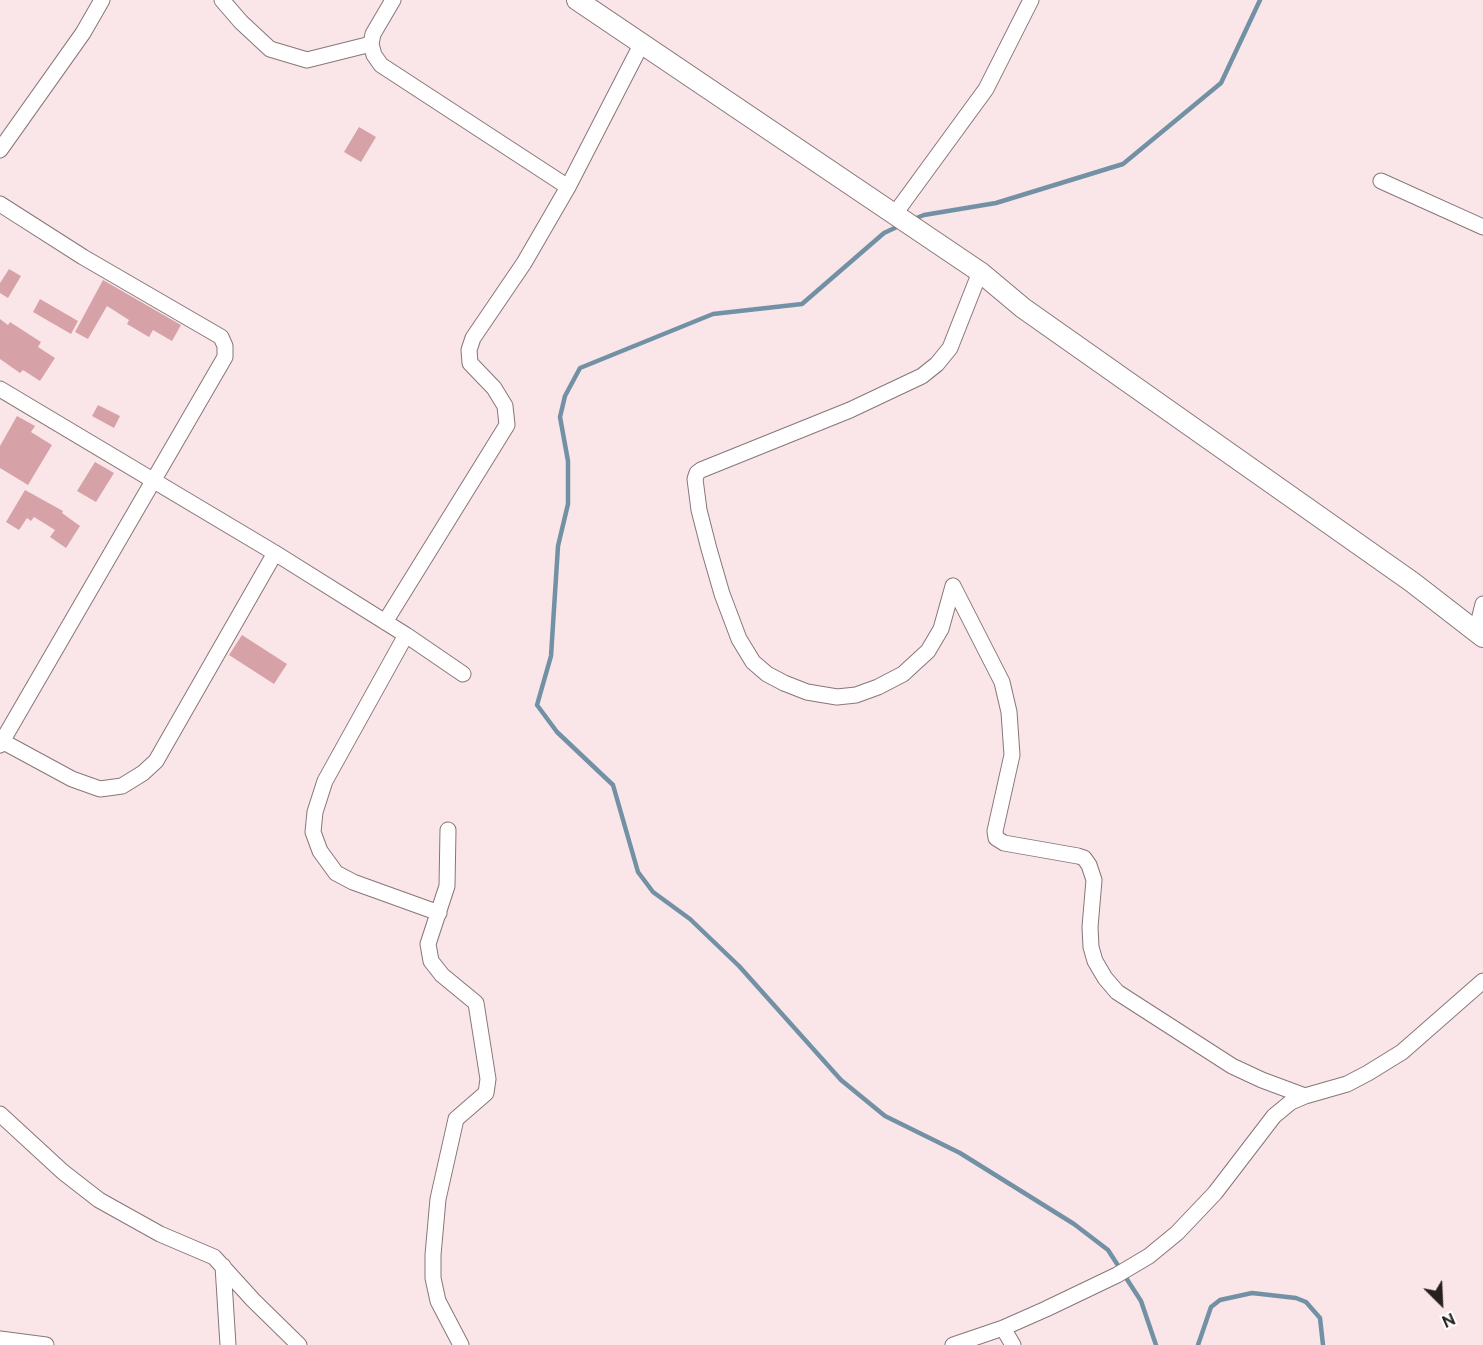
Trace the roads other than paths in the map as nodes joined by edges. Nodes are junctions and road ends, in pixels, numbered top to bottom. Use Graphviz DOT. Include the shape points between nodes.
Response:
graph roads {
  1 [pos="102,0"];
  2 [pos="222,0"];
  3 [pos="393,0"];
  4 [pos="1031,0"];
  5 [pos="584,2"];
  6 [pos="371,44"];
  7 [pos="641,45"];
  8 [pos="0,150"];
  9 [pos="1381,181"];
  10 [pos="568,187"];
  11 [pos="0,204"];
  12 [pos="894,215"];
  13 [pos="1483,227"];
  14 [pos="980,272"];
  15 [pos="0,389"];
  16 [pos="153,478"];
  17 [pos="275,553"];
  18 [pos="1483,604"];
  19 [pos="385,622"];
  20 [pos="1480,634"];
  21 [pos="405,635"];
  22 [pos="463,674"];
  23 [pos="1,742"];
  24 [pos="448,830"];
  25 [pos="439,913"];
  26 [pos="1483,981"];
  27 [pos="1305,1096"];
  28 [pos="0,1114"];
  29 [pos="223,1266"];
  30 [pos="1003,1328"];
  31 [pos="0,1339"];
  32 [pos="46,1345"];
  33 [pos="228,1345"];
  34 [pos="299,1345"];
  35 [pos="461,1345"];
  36 [pos="953,1345"];
  37 [pos="1012,1345"];
  1 -- 8 [label="street"];
  2 -- 6 [label="street" via="270,49 307,60"];
  3 -- 6 [label="street"];
  4 -- 12 [label="street" via="986,89"];
  5 -- 7 [label="street"];
  6 -- 10 [label="street" via="381,65"];
  7 -- 10 [label="street"];
  7 -- 12 [label="street"];
  9 -- 13 [label="street"];
  10 -- 19 [label="street" via="469,350 470,363 505,406 507,424"];
  11 -- 16 [label="street" via="221,337 225,357"];
  12 -- 14 [label="street"];
  14 -- 20 [label="street" via="1078,348"];
  14 -- 27 [label="street" via="950,348 922,376 697,473 699,510 739,639 753,662 784,683 807,692 837,697 856,695 903,674 928,651 941,629 953,586 1002,682 1009,712 1012,754 996,838 1004,843 1084,858 1094,880 1091,947 1095,961 1117,992 1232,1066"];
  15 -- 16 [label="street"];
  16 -- 17 [label="street"];
  16 -- 23 [label="street"];
  17 -- 19 [label="street"];
  17 -- 23 [label="street" via="156,761 143,773 122,786 100,789"];
  18 -- 20 [label="street"];
  19 -- 21 [label="street"];
  21 -- 22 [label="street"];
  21 -- 25 [label="street" via="325,781 313,832 336,873"];
  24 -- 25 [label="street" via="447,886"];
  25 -- 35 [label="street" via="428,944 431,962 476,1003 488,1079 486,1093 456,1119 438,1199 433,1278 438,1301"];
  26 -- 27 [label="street" via="1393,1057 1347,1084"];
  27 -- 30 [label="street" via="1274,1116 1215,1193 1149,1256 1092,1288"];
  28 -- 29 [label="street" via="99,1200 160,1234 214,1257"];
  29 -- 33 [label="street"];
  29 -- 34 [label="street"];
  30 -- 36 [label="street"];
  30 -- 37 [label="street"];
  31 -- 32 [label="street"];
}
